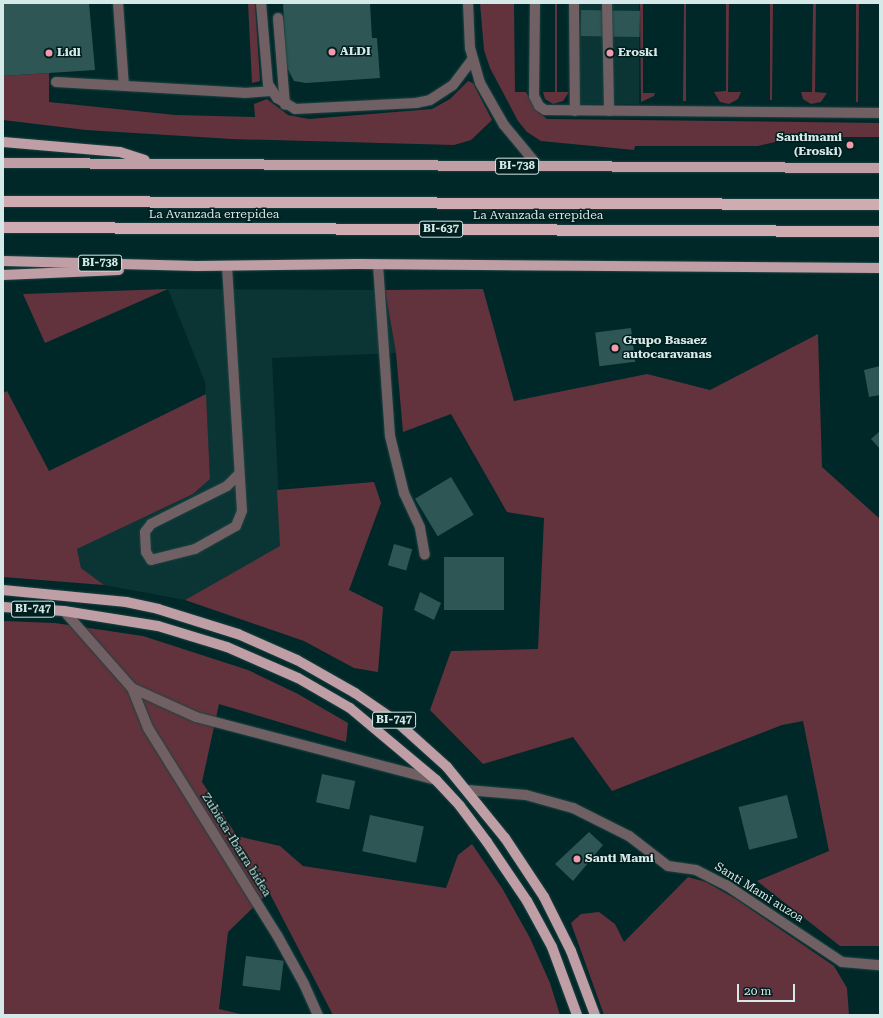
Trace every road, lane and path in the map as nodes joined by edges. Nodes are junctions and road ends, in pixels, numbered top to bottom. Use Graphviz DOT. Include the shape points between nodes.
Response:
graph roads {
  1 [pos="118,3"];
  2 [pos="261,3"];
  3 [pos="468,3"];
  4 [pos="535,3"];
  5 [pos="574,3"];
  6 [pos="607,3"];
  7 [pos="278,18"];
  8 [pos="472,60"];
  9 [pos="56,82"];
  10 [pos="124,86"];
  11 [pos="271,92"];
  12 [pos="285,105"];
  13 [pos="575,111"];
  14 [pos="609,111"];
  15 [pos="880,113"];
  16 [pos="3,142"];
  17 [pos="3,163"];
  18 [pos="155,164"];
  19 [pos="538,166"];
  20 [pos="880,168"];
  21 [pos="3,201"];
  22 [pos="880,204"];
  23 [pos="3,227"];
  24 [pos="880,231"];
  25 [pos="3,260"];
  26 [pos="378,265"];
  27 [pos="197,266"];
  28 [pos="227,266"];
  29 [pos="880,268"];
  30 [pos="3,275"];
  31 [pos="239,474"];
  32 [pos="425,555"];
  33 [pos="3,590"];
  34 [pos="3,607"];
  35 [pos="64,611"];
  36 [pos="132,688"];
  37 [pos="436,780"];
  38 [pos="467,790"];
  39 [pos="880,965"];
  40 [pos="318,1015"];
  41 [pos="578,1015"];
  42 [pos="595,1015"];
  1 -- 10 [label="street"];
  2 -- 11 [label="street" via="265,71"];
  3 -- 8 [label="street"];
  4 -- 13 [label="street" via="535,101 545,110"];
  5 -- 13 [label="street"];
  6 -- 14 [label="street"];
  7 -- 12 [label="street"];
  8 -- 12 [label="street" via="453,85 430,100 309,110"];
  8 -- 19 [label="street" via="480,83 504,125"];
  9 -- 10 [label="street"];
  10 -- 11 [label="street" via="244,93"];
  11 -- 12 [label="street"];
  13 -- 14 [label="street"];
  14 -- 15 [label="street"];
  16 -- 18 [label="main road" via="120,152"];
  17 -- 18 [label="main road, BI-738"];
  18 -- 19 [label="main road, BI-738"];
  19 -- 20 [label="main road, BI-738"];
  21 -- 22 [label="highway, La Avanzada errepidea / BI-637"];
  23 -- 24 [label="highway, La Avanzada errepidea / BI-637"];
  25 -- 27 [label="main road, BI-738"];
  26 -- 28 [label="main road, BI-738"];
  26 -- 29 [label="main road, BI-738"];
  26 -- 32 [label="street" via="390,436 404,493 420,528"];
  27 -- 28 [label="main road, BI-738"];
  27 -- 30 [label="main road"];
  28 -- 31 [label="street"];
  31 -- 31 [label="street" via="242,511 236,526 195,549 152,560 146,552 145,532 151,524 227,486"];
  33 -- 38 [label="main road, BI-747" via="126,602 158,609 238,634 297,660 355,693 397,722 447,767"];
  34 -- 35 [label="main road, BI-747"];
  35 -- 36 [label="street"];
  35 -- 37 [label="main road, BI-747" via="158,626 227,647 298,678 350,708"];
  36 -- 37 [label="street" via="196,716"];
  36 -- 40 [label="street, Zubieta-Ibarra bidea" via="148,728 277,934"];
  37 -- 41 [label="main road, BI-747" via="460,806 528,901 552,947"];
  38 -- 39 [label="street, Santi Mami auzoa" via="526,794 573,808 629,836 668,866 696,870 726,885 842,962"];
  38 -- 42 [label="main road, BI-747" via="505,838 544,897 571,951"];
}
